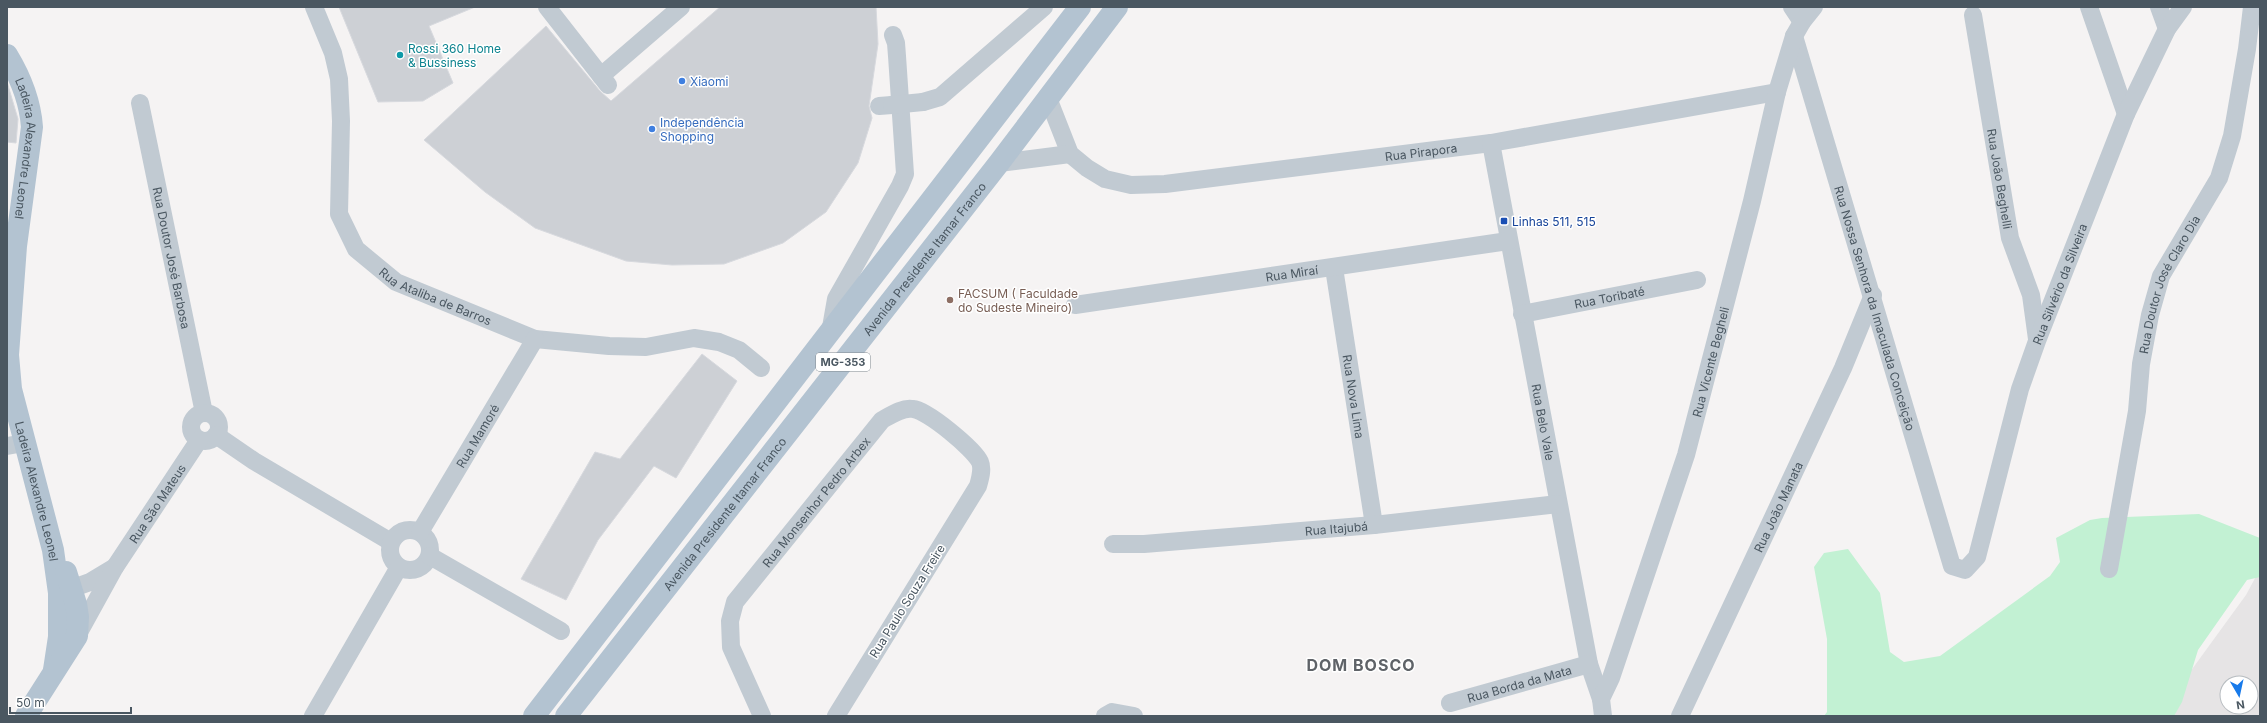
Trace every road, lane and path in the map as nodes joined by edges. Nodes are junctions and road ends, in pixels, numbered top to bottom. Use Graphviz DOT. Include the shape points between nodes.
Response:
graph roads {
  1 [pos="314,7"];
  2 [pos="547,7"];
  3 [pos="681,7"];
  4 [pos="1044,7"];
  5 [pos="1080,7"];
  6 [pos="1116,7"];
  7 [pos="1792,7"];
  8 [pos="1814,7"];
  9 [pos="2089,7"];
  10 [pos="2159,7"];
  11 [pos="2183,7"];
  12 [pos="2252,7"];
  13 [pos="1973,15"];
  14 [pos="1798,29"];
  15 [pos="2167,29"];
  16 [pos="893,35"];
  17 [pos="7,55"];
  18 [pos="1777,92"];
  19 [pos="1048,98"];
  20 [pos="140,103"];
  21 [pos="885,106"];
  22 [pos="2126,114"];
  23 [pos="1491,143"];
  24 [pos="1070,154"];
  25 [pos="999,163"];
  26 [pos="1508,241"];
  27 [pos="12,254"];
  28 [pos="1334,268"];
  29 [pos="1697,280"];
  30 [pos="1873,295"];
  31 [pos="1075,305"];
  32 [pos="1522,314"];
  33 [pos="830,333"];
  34 [pos="535,339"];
  35 [pos="2037,341"];
  36 [pos="761,368"];
  37 [pos="204,413"];
  38 [pos="216,435"];
  39 [pos="199,440"];
  40 [pos="16,445"];
  41 [pos="978,486"];
  42 [pos="1558,504"];
  43 [pos="1374,525"];
  44 [pos="420,532"];
  45 [pos="391,542"];
  46 [pos="1113,544"];
  47 [pos="430,556"];
  48 [pos="115,567"];
  49 [pos="399,567"];
  50 [pos="2110,569"];
  51 [pos="1965,570"];
  52 [pos="65,591"];
  53 [pos="561,631"];
  54 [pos="77,636"];
  55 [pos="1589,664"];
  56 [pos="54,670"];
  57 [pos="1450,703"];
  58 [pos="1602,708"];
  59 [pos="1131,715"];
  60 [pos="26,716"];
  61 [pos="313,716"];
  62 [pos="534,716"];
  63 [pos="566,716"];
  64 [pos="762,716"];
  65 [pos="836,716"];
  66 [pos="1105,716"];
  67 [pos="1680,716"];
  1 -- 34 [label="street, Rua Ataliba de Barros" via="333,53 339,79 339,214 356,249 396,282"];
  2 -- 3 [label="street" via="605,80"];
  4 -- 21 [label="street, bridge" via="940,97 923,102"];
  5 -- 33 [label="main road, MG-353"];
  6 -- 19 [label="main road, Avenida Presidente Itamar Franco / MG-353"];
  7 -- 14 [label="street, Rua Nossa Senhora da Imaculada Conceição"];
  8 -- 14 [label="street, Rua Vicente Begheli"];
  9 -- 22 [label="street"];
  10 -- 15 [label="street"];
  11 -- 15 [label="street, Rua Silvério da Silveira"];
  12 -- 50 [label="street, Rua Doutor José Claro Dia" via="2232,136 2219,178 2161,276 2150,315 2141,364 2137,411"];
  13 -- 35 [label="street, Rua João Beghelli" via="2010,238 2031,294"];
  14 -- 18 [label="street, Rua Vicente Begheli"];
  14 -- 30 [label="street, Rua Nossa Senhora da Imaculada Conceição"];
  15 -- 22 [label="street, Rua Silvério da Silveira"];
  16 -- 33 [label="street" via="898,62 905,174 836,299"];
  17 -- 27 [label="main road, Ladeira Alexandre Leonel" via="22,81 32,127"];
  18 -- 23 [label="street, Rua Pirapora"];
  18 -- 58 [label="street, Rua Vicente Begheli" via="1750,208 1686,455"];
  19 -- 24 [label="street"];
  19 -- 25 [label="main road, Avenida Presidente Itamar Franco / MG-353"];
  20 -- 37 [label="street, Rua Doutor José Barbosa"];
  22 -- 35 [label="street, Rua Silvério da Silveira"];
  23 -- 24 [label="street, Rua Pirapora" via="1165,184 1131,185 1104,180"];
  23 -- 26 [label="street, Rua Belo Vale"];
  24 -- 25 [label="street"];
  25 -- 63 [label="main road, Avenida Presidente Itamar Franco / MG-353"];
  26 -- 28 [label="street, Rua Miraí"];
  26 -- 32 [label="street, Rua Belo Vale"];
  27 -- 40 [label="main road, Ladeira Alexandre Leonel" via="8,355"];
  28 -- 31 [label="street, Rua Miraí"];
  28 -- 43 [label="street, Rua Nova Lima"];
  29 -- 32 [label="street, Rua Toribaté"];
  30 -- 51 [label="street, Rua Nossa Senhora da Imaculada Conceição" via="1952,566"];
  30 -- 67 [label="street, Rua João Manata" via="1843,368"];
  32 -- 42 [label="street, Rua Belo Vale"];
  33 -- 62 [label="main road, MG-353"];
  34 -- 36 [label="street, Rua Ataliba de Barros" via="646,347 694,338 719,342 739,350"];
  34 -- 44 [label="street, Rua Mamoré"];
  35 -- 51 [label="street, Rua Silvério da Silveira" via="2020,389 1977,557"];
  37 -- 38 [label="street" via="216,418 219,427"];
  37 -- 39 [label="street" via="196,416 191,424 192,433"];
  38 -- 39 [label="street" via="208,441"];
  38 -- 45 [label="street" via="254,461"];
  39 -- 48 [label="street, Rua São Mateus"];
  40 -- 52 [label="main road, Ladeira Alexandre Leonel" via="48,529"];
  41 -- 64 [label="street, Rua Monsenhor Pedro Arbex" via="980,462 971,450 927,415 913,408 897,411 882,420 735,602 730,621 731,647"];
  41 -- 65 [label="street, Rua Paulo Souza Freire"];
  42 -- 43 [label="street, Rua Itajubá"];
  42 -- 55 [label="street, Rua Belo Vale"];
  43 -- 46 [label="street, Rua Itajubá" via="1144,544"];
  44 -- 45 [label="street" via="401,532"];
  44 -- 47 [label="street" via="428,540"];
  45 -- 49 [label="street" via="390,554"];
  47 -- 49 [label="street" via="424,565 415,570"];
  47 -- 53 [label="street"];
  48 -- 52 [label="street, Rua São Mateus" via="90,582"];
  48 -- 54 [label="street, Rua São Mateus"];
  49 -- 61 [label="street"];
  52 -- 54 [label="main road" via="78,617"];
  52 -- 56 [label="main road, Ladeira Alexandre Leonel"];
  54 -- 56 [label="main road"];
  55 -- 57 [label="street, Rua Borda da Mata"];
  55 -- 58 [label="street, Rua Belo Vale"];
  56 -- 60 [label="main road"];
  59 -- 66 [label="street" via="1112,712"];
}
